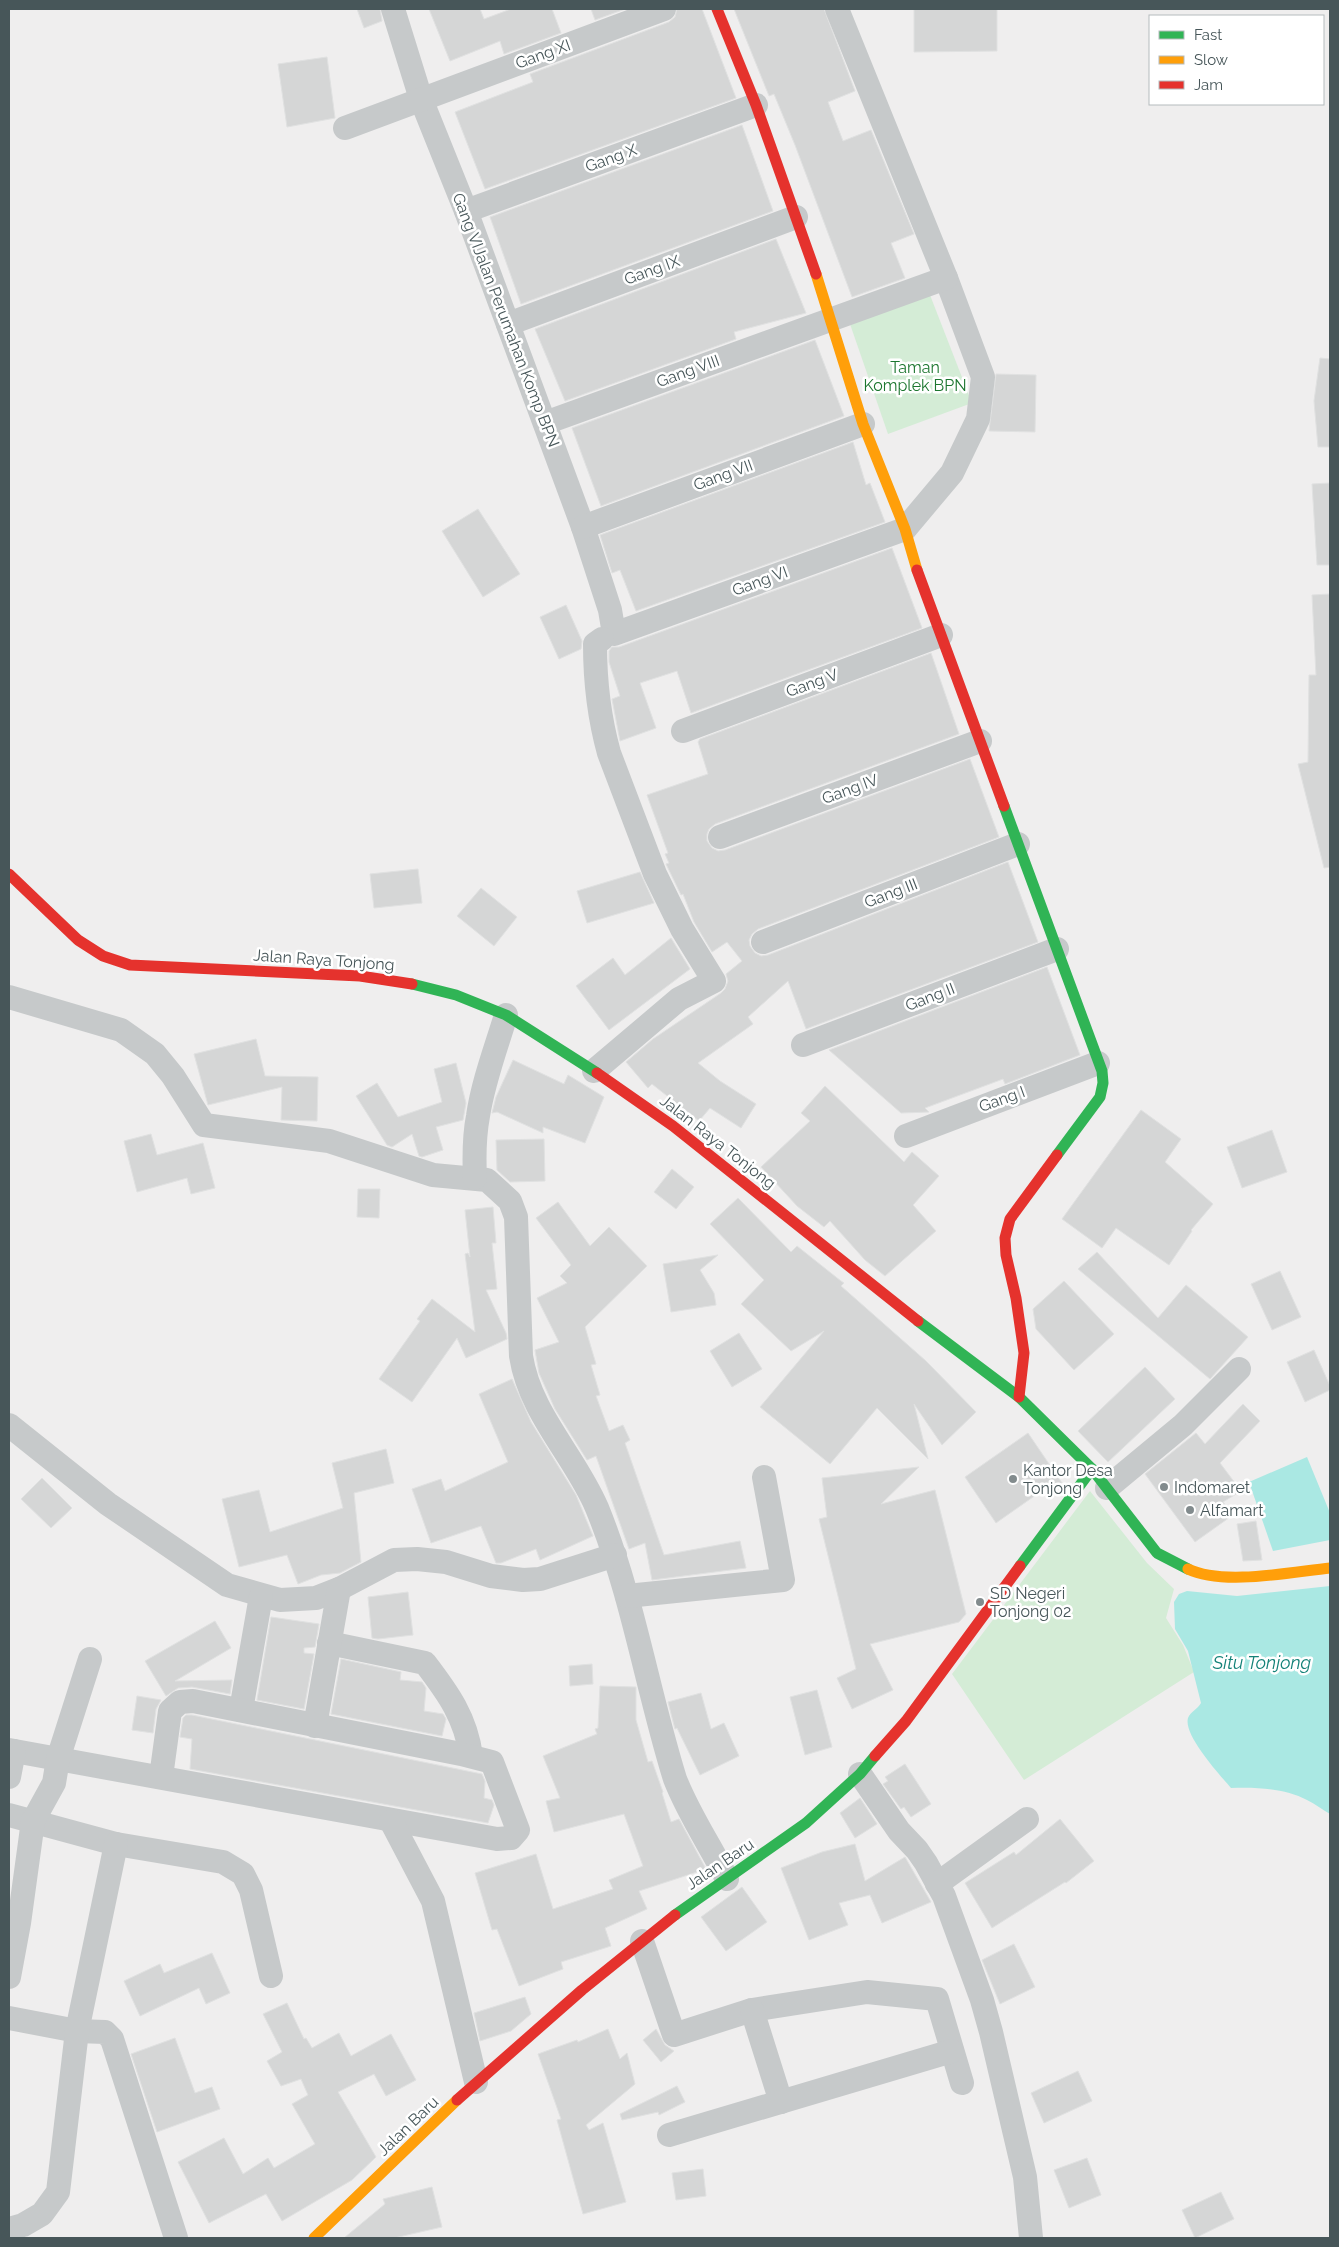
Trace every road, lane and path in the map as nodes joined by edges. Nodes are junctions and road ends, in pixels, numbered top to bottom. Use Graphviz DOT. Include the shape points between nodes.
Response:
graph roads {
  1 [pos="393,9"];
  2 [pos="664,9"];
  3 [pos="717,9"];
  4 [pos="837,9"];
  5 [pos="421,99"];
  6 [pos="756,105"];
  7 [pos="345,128"];
  8 [pos="466,211"];
  9 [pos="796,217"];
  10 [pos="946,278"];
  11 [pos="831,319"];
  12 [pos="508,324"];
  13 [pos="545,423"];
  14 [pos="862,424"];
  15 [pos="583,527"];
  16 [pos="905,529"];
  17 [pos="941,635"];
  18 [pos="608,636"];
  19 [pos="683,731"];
  20 [pos="980,740"];
  21 [pos="720,837"];
  22 [pos="1018,844"];
  23 [pos="9,874"];
  24 [pos="763,942"];
  25 [pos="1057,949"];
  26 [pos="9,997"];
  27 [pos="506,1015"];
  28 [pos="803,1045"];
  29 [pos="1098,1063"];
  30 [pos="594,1071"];
  31 [pos="906,1136"];
  32 [pos="475,1178"];
  33 [pos="1239,1369"];
  34 [pos="1019,1397"];
  35 [pos="9,1424"];
  36 [pos="1092,1469"];
  37 [pos="764,1477"];
  38 [pos="1107,1488"];
  39 [pos="615,1555"];
  40 [pos="1330,1568"];
  41 [pos="339,1589"];
  42 [pos="261,1596"];
  43 [pos="627,1596"];
  44 [pos="329,1643"];
  45 [pos="90,1659"];
  46 [pos="241,1710"];
  47 [pos="315,1726"];
  48 [pos="11,1751"];
  49 [pos="471,1756"];
  50 [pos="58,1759"];
  51 [pos="860,1774"];
  52 [pos="161,1776"];
  53 [pos="9,1777"];
  54 [pos="9,1814"];
  55 [pos="1027,1819"];
  56 [pos="391,1820"];
  57 [pos="33,1821"];
  58 [pos="116,1844"];
  59 [pos="727,1880"];
  60 [pos="937,1884"];
  61 [pos="642,1940"];
  62 [pos="271,1976"];
  63 [pos="9,1977"];
  64 [pos="752,2010"];
  65 [pos="9,2018"];
  66 [pos="77,2031"];
  67 [pos="952,2051"];
  68 [pos="476,2082"];
  69 [pos="962,2083"];
  70 [pos="781,2102"];
  71 [pos="669,2135"];
  72 [pos="9,2229"];
  73 [pos="176,2238"];
  74 [pos="314,2238"];
  75 [pos="1031,2238"];
  1 -- 5 [label="street, Gang VIJalan Perumahan Komp BPN"];
  2 -- 5 [label="street, Gang XI"];
  3 -- 6 [label="main road"];
  4 -- 10 [label="street"];
  5 -- 7 [label="street, Gang XI"];
  5 -- 8 [label="street, Gang VIJalan Perumahan Komp BPN"];
  6 -- 8 [label="street, Gang X"];
  6 -- 9 [label="main road"];
  8 -- 12 [label="street, Gang VIJalan Perumahan Komp BPN"];
  9 -- 11 [label="main road"];
  9 -- 12 [label="street, Gang IX"];
  10 -- 11 [label="street, Gang VIII"];
  10 -- 16 [label="street" via="982,377 978,419 952,473"];
  11 -- 13 [label="street, Gang VIII"];
  11 -- 14 [label="main road"];
  12 -- 13 [label="street, Gang VIJalan Perumahan Komp BPN"];
  13 -- 15 [label="street, Gang VIJalan Perumahan Komp BPN"];
  14 -- 15 [label="street, Gang VII"];
  14 -- 16 [label="main road"];
  15 -- 18 [label="street, Gang VIJalan Perumahan Komp BPN" via="610,610"];
  16 -- 17 [label="main road"];
  16 -- 18 [label="street, Gang VI"];
  17 -- 19 [label="street, Gang V"];
  17 -- 20 [label="main road"];
  18 -- 30 [label="street" via="595,644 595,678 603,733 659,882 682,929 714,981 679,999"];
  20 -- 21 [label="street, Gang IV"];
  20 -- 22 [label="main road"];
  22 -- 24 [label="street, Gang III"];
  22 -- 25 [label="main road"];
  23 -- 27 [label="main road, Jalan Raya Tonjong" via="78,940 103,956 130,965 360,976 456,995"];
  25 -- 28 [label="street, Gang II"];
  25 -- 29 [label="main road"];
  26 -- 32 [label="street" via="121,1030 155,1054 204,1125 329,1141 433,1175"];
  27 -- 30 [label="main road, Jalan Raya Tonjong"];
  27 -- 32 [label="street" via="478,1116 474,1144"];
  29 -- 31 [label="street, Gang I"];
  29 -- 34 [label="main road" via="1102,1077 1100,1097 1010,1219 1005,1238 1024,1346"];
  30 -- 34 [label="main road, Jalan Raya Tonjong" via="673,1126"];
  32 -- 39 [label="street" via="487,1180 499,1189 510,1201 516,1217 524,1374 539,1410 583,1479"];
  33 -- 38 [label="street" via="1183,1425"];
  34 -- 36 [label="main road, Jalan Raya Tonjong"];
  35 -- 42 [label="street" via="116,1509 227,1585"];
  36 -- 38 [label="main road, Jalan Raya Tonjong"];
  36 -- 51 [label="main road, Jalan Baru" via="906,1721"];
  37 -- 43 [label="street" via="783,1580"];
  38 -- 40 [label="main road, Jalan Raya Tonjong" via="1157,1553 1199,1574 1249,1576"];
  39 -- 41 [label="street" via="540,1579 523,1580 491,1576 446,1562 394,1560"];
  39 -- 43 [label="street"];
  41 -- 42 [label="street" via="316,1598 295,1600"];
  41 -- 44 [label="street"];
  42 -- 46 [label="street"];
  43 -- 59 [label="street" via="675,1779 687,1808"];
  44 -- 47 [label="street"];
  44 -- 49 [label="street" via="424,1663 464,1722"];
  45 -- 50 [label="street"];
  46 -- 47 [label="street"];
  46 -- 52 [label="street" via="192,1701 180,1702 170,1710"];
  47 -- 49 [label="street"];
  48 -- 50 [label="street"];
  48 -- 53 [label="street"];
  49 -- 56 [label="street" via="492,1762 518,1830 511,1838 497,1839"];
  50 -- 52 [label="street"];
  50 -- 57 [label="street" via="51,1790"];
  51 -- 59 [label="main road, Jalan Baru" via="806,1823"];
  51 -- 60 [label="street" via="899,1831 926,1863"];
  52 -- 56 [label="street"];
  54 -- 57 [label="street"];
  55 -- 60 [label="street"];
  56 -- 68 [label="street" via="433,1901"];
  57 -- 58 [label="street"];
  57 -- 63 [label="street"];
  58 -- 62 [label="street" via="223,1862 243,1874 251,1890"];
  58 -- 66 [label="street"];
  59 -- 61 [label="main road, Jalan Baru"];
  60 -- 75 [label="street" via="979,1992 990,2032 1025,2177"];
  61 -- 64 [label="street" via="674,2035"];
  61 -- 68 [label="main road, Jalan Baru"];
  64 -- 67 [label="street" via="867,1992 937,1999"];
  64 -- 70 [label="street"];
  65 -- 66 [label="street"];
  66 -- 72 [label="street" via="58,2192 42,2214"];
  66 -- 73 [label="street" via="105,2032 112,2039"];
  67 -- 69 [label="street"];
  67 -- 70 [label="street"];
  68 -- 74 [label="main road, Jalan Baru"];
  70 -- 71 [label="street"];
}
